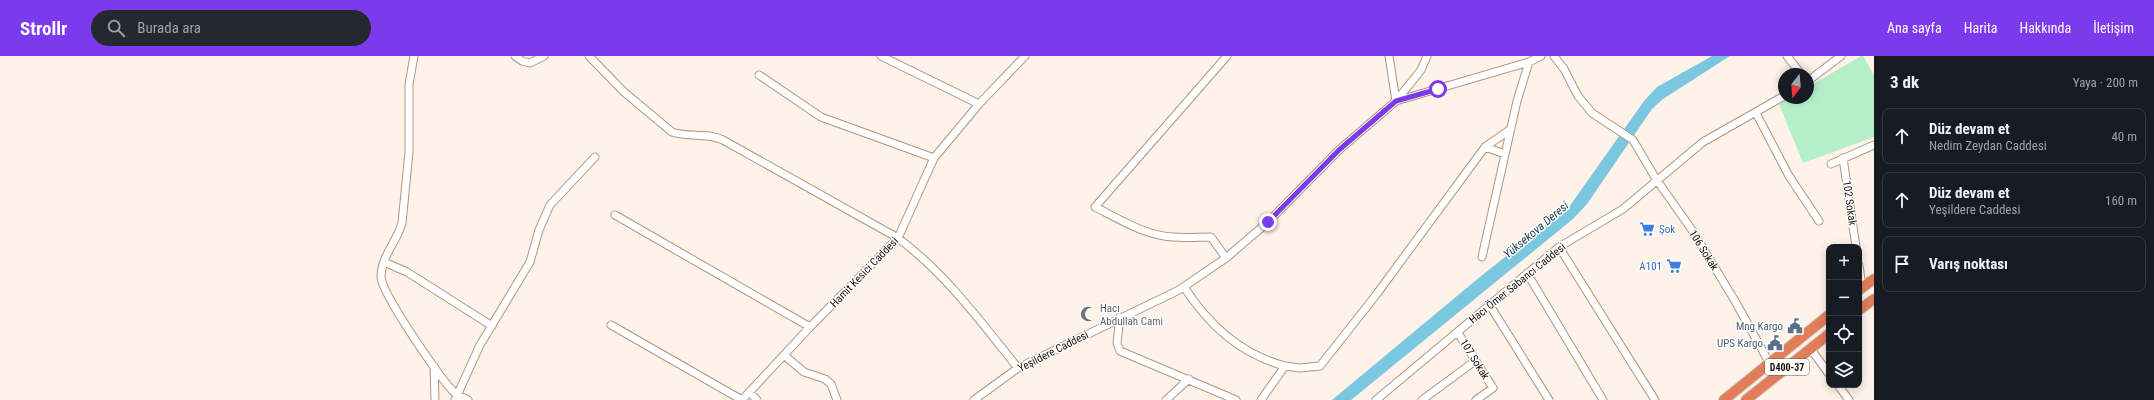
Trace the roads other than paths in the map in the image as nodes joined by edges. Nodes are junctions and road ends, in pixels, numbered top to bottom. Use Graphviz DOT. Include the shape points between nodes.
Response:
graph roads {
  1 [pos="414,56"];
  2 [pos="515,56"];
  3 [pos="544,56"];
  4 [pos="589,56"];
  5 [pos="881,56"];
  6 [pos="1025,56"];
  7 [pos="1227,56"];
  8 [pos="1389,56"];
  9 [pos="1427,56"];
  10 [pos="1541,56"];
  11 [pos="1554,56"];
  12 [pos="1787,56"];
  13 [pos="1841,56"];
  14 [pos="1529,62"];
  15 [pos="1796,68"];
  16 [pos="759,74"];
  17 [pos="1814,76"];
  18 [pos="1778,100"];
  19 [pos="1396,101"];
  20 [pos="979,104"];
  21 [pos="1756,113"];
  22 [pos="1511,129"];
  23 [pos="1874,144"];
  24 [pos="1486,147"];
  25 [pos="1505,154"];
  26 [pos="595,156"];
  27 [pos="934,158"];
  28 [pos="1844,158"];
  29 [pos="1831,164"];
  30 [pos="1656,179"];
  31 [pos="615,215"];
  32 [pos="1819,221"];
  33 [pos="898,238"];
  34 [pos="1856,244"];
  35 [pos="1560,247"];
  36 [pos="1482,257"];
  37 [pos="1226,258"];
  38 [pos="384,262"];
  39 [pos="1527,273"];
  40 [pos="1874,279"];
  41 [pos="1184,287"];
  42 [pos="1862,288"];
  43 [pos="1874,299"];
  44 [pos="1489,304"];
  45 [pos="1862,308"];
  46 [pos="1828,316"];
  47 [pos="1120,317"];
  48 [pos="611,325"];
  49 [pos="492,326"];
  50 [pos="810,327"];
  51 [pos="1458,333"];
  52 [pos="1826,336"];
  53 [pos="1810,348"];
  54 [pos="784,355"];
  55 [pos="1475,362"];
  56 [pos="1770,364"];
  57 [pos="434,366"];
  58 [pos="1285,366"];
  59 [pos="1018,368"];
  60 [pos="1826,370"];
  61 [pos="1189,379"];
  62 [pos="1840,388"];
  63 [pos="749,392"];
  64 [pos="456,397"];
  65 [pos="978,399"];
  66 [pos="435,400"];
  67 [pos="468,400"];
  68 [pos="742,400"];
  69 [pos="757,400"];
  70 [pos="837,400"];
  71 [pos="1166,400"];
  72 [pos="1236,400"];
  73 [pos="1261,400"];
  74 [pos="1376,400"];
  75 [pos="1422,400"];
  76 [pos="1476,400"];
  77 [pos="1549,400"];
  78 [pos="1603,400"];
  79 [pos="1655,400"];
  80 [pos="1724,400"];
  81 [pos="1746,400"];
  82 [pos="1849,400"];
  1 -- 38 [label="street" via="409,84 409,152 402,223"];
  2 -- 3 [label="street" via="530,63"];
  4 -- 33 [label="street" via="614,82 672,132 679,135 707,134 723,140"];
  5 -- 20 [label="street"];
  6 -- 20 [label="street, Hamit Kesici Caddesi"];
  7 -- 37 [label="street" via="1095,207 1135,227 1161,235 1211,237"];
  8 -- 19 [label="street"];
  9 -- 19 [label="street" via="1421,70"];
  10 -- 14 [label="street"];
  11 -- 30 [label="street, 106 Sokak" via="1564,68 1578,96 1592,113 1633,140"];
  12 -- 15 [label="street"];
  13 -- 17 [label="street"];
  14 -- 19 [label="street"];
  14 -- 22 [label="street"];
  16 -- 27 [label="street" via="821,117"];
  18 -- 21 [label="street, Hacı Ömer Sabancı Caddesi"];
  19 -- 37 [label="street, Yeşildere Caddesi" via="1339,150 1268,222"];
  20 -- 27 [label="street, Hamit Kesici Caddesi"];
  21 -- 30 [label="street, Hacı Ömer Sabancı Caddesi" via="1703,142"];
  21 -- 32 [label="street" via="1789,176"];
  22 -- 24 [label="street"];
  22 -- 25 [label="street"];
  23 -- 28 [label="street"];
  24 -- 25 [label="street"];
  24 -- 58 [label="street" via="1320,366"];
  25 -- 36 [label="street"];
  26 -- 49 [label="street" via="550,205 539,230 530,262"];
  27 -- 33 [label="street, Hamit Kesici Caddesi"];
  28 -- 29 [label="street"];
  28 -- 34 [label="street, 102 Sokak"];
  30 -- 35 [label="street, Hacı Ömer Sabancı Caddesi" via="1623,209"];
  30 -- 56 [label="street, 106 Sokak" via="1700,243"];
  31 -- 50 [label="street"];
  33 -- 50 [label="street, Hamit Kesici Caddesi"];
  33 -- 59 [label="street" via="917,252 954,289"];
  35 -- 39 [label="street, Hacı Ömer Sabancı Caddesi"];
  35 -- 79 [label="street"];
  37 -- 41 [label="street, Yeşildere Caddesi"];
  38 -- 49 [label="street" via="407,272"];
  38 -- 57 [label="street" via="382,283 394,306"];
  39 -- 44 [label="street, Hacı Ömer Sabancı Caddesi"];
  39 -- 78 [label="street"];
  40 -- 42 [label="highway"];
  41 -- 47 [label="street, Yeşildere Caddesi"];
  41 -- 58 [label="street" via="1197,306 1245,350 1264,360"];
  43 -- 45 [label="highway"];
  44 -- 51 [label="street, Hacı Ömer Sabancı Caddesi"];
  44 -- 77 [label="street"];
  46 -- 56 [label="highway, D400-37"];
  47 -- 59 [label="street, Yeşildere Caddesi"];
  47 -- 61 [label="street" via="1117,343 1120,351"];
  48 -- 68 [label="street"];
  49 -- 64 [label="street"];
  50 -- 54 [label="street, Hamit Kesici Caddesi"];
  51 -- 55 [label="street, 107 Sokak"];
  51 -- 74 [label="street, Hacı Ömer Sabancı Caddesi"];
  52 -- 53 [label="highway, D400-37"];
  53 -- 60 [label="street"];
  53 -- 81 [label="highway, D400-37"];
  54 -- 63 [label="street, Hamit Kesici Caddesi"];
  54 -- 70 [label="street" via="804,372 826,379 831,384"];
  55 -- 75 [label="street"];
  55 -- 76 [label="street, 107 Sokak" via="1493,388"];
  56 -- 80 [label="highway, D400-37"];
  57 -- 64 [label="street"];
  57 -- 66 [label="street"];
  58 -- 73 [label="street"];
  59 -- 65 [label="street, Yeşildere Caddesi"];
  61 -- 71 [label="street"];
  61 -- 72 [label="street"];
  62 -- 82 [label="street"];
  63 -- 68 [label="street, Hamit Kesici Caddesi"];
  63 -- 69 [label="street"];
  64 -- 67 [label="street"];
}
